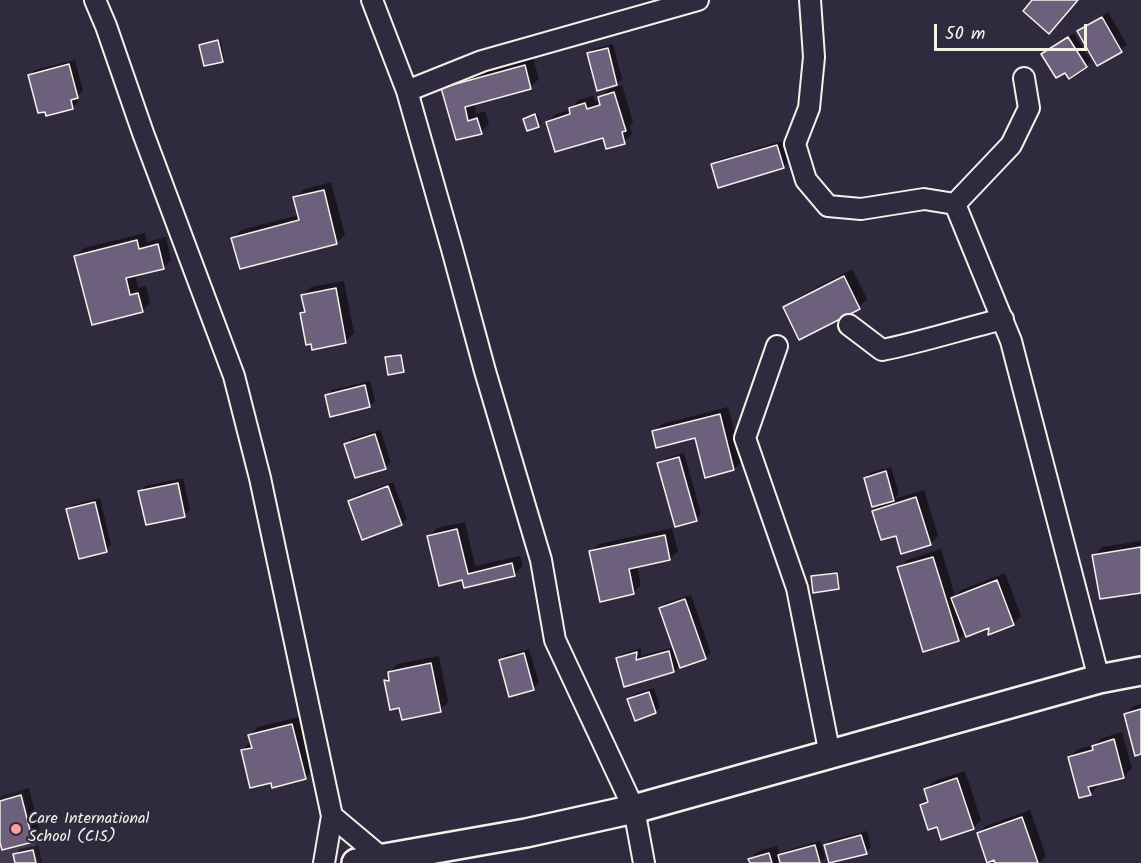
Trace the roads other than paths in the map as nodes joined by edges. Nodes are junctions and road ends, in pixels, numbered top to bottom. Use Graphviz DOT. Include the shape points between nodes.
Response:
graph roads {
  1 [pos="95,0"];
  2 [pos="372,0"];
  3 [pos="698,0"];
  4 [pos="810,0"];
  5 [pos="1024,78"];
  6 [pos="407,91"];
  7 [pos="955,204"];
  8 [pos="1002,319"];
  9 [pos="849,325"];
  10 [pos="777,346"];
  11 [pos="1141,671"];
  12 [pos="1100,679"];
  13 [pos="830,755"];
  14 [pos="634,809"];
  15 [pos="333,816"];
  16 [pos="382,858"];
  17 [pos="324,863"];
  18 [pos="356,863"];
  19 [pos="644,863"];
  1 -- 15 [label="street" via="234,376"];
  2 -- 6 [label="street"];
  3 -- 6 [label="street" via="482,61"];
  4 -- 7 [label="street" via="814,57 809,108 795,144 806,180 828,206 861,208 924,199"];
  5 -- 7 [label="street" via="1029,108 1011,145"];
  6 -- 14 [label="street" via="540,560 555,640"];
  7 -- 8 [label="street"];
  8 -- 9 [label="street" via="882,350"];
  8 -- 12 [label="street"];
  10 -- 13 [label="street" via="745,438 797,588"];
  11 -- 12 [label="street"];
  12 -- 13 [label="street"];
  13 -- 14 [label="street"];
  14 -- 16 [label="street"];
  14 -- 19 [label="street"];
  15 -- 16 [label="street"];
  15 -- 17 [label="street"];
  16 -- 18 [label="street"];
}
